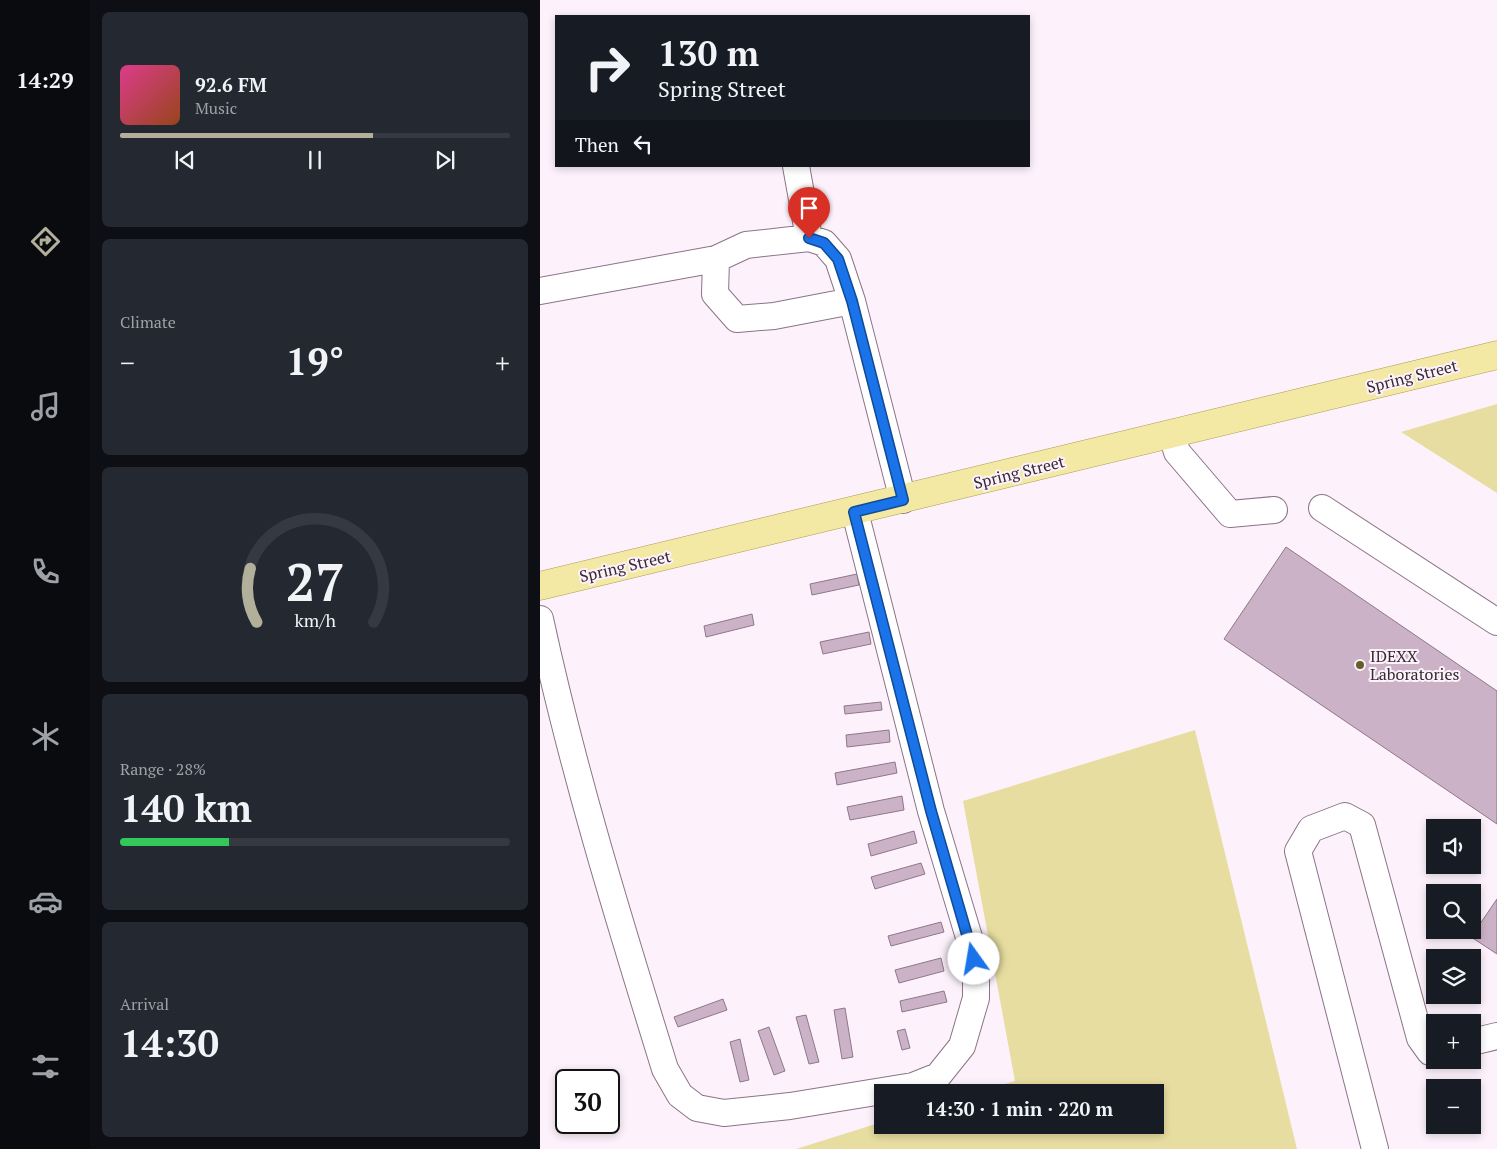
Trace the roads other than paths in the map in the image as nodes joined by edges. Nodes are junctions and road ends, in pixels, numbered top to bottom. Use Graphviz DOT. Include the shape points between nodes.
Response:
graph roads {
  1 [pos="796,167"];
  2 [pos="809,238"];
  3 [pos="716,259"];
  4 [pos="540,291"];
  5 [pos="852,301"];
  6 [pos="1497,355"];
  7 [pos="1172,435"];
  8 [pos="903,500"];
  9 [pos="1322,508"];
  10 [pos="1274,510"];
  11 [pos="854,512"];
  12 [pos="540,586"];
  13 [pos="540,619"];
  14 [pos="1497,622"];
  15 [pos="1497,1036"];
  16 [pos="1481,1040"];
  17 [pos="1426,1046"];
  18 [pos="1375,1149"];
  1 -- 2 [label="street"];
  2 -- 3 [label="street" via="746,245"];
  2 -- 5 [label="street" via="824,243 838,259"];
  3 -- 4 [label="street"];
  3 -- 5 [label="street" via="715,294 737,319 774,316"];
  5 -- 8 [label="street"];
  6 -- 7 [label="main road, Spring Street"];
  7 -- 8 [label="main road, Spring Street"];
  7 -- 10 [label="street" via="1177,452 1230,514"];
  8 -- 11 [label="main road, Spring Street"];
  9 -- 14 [label="street"];
  11 -- 12 [label="main road, Spring Street"];
  11 -- 13 [label="street" via="931,811 971,944 976,974 976,998 962,1046 938,1076 913,1086 724,1114 697,1108 680,1095 665,1069 608,884 553,680"];
  15 -- 16 [label="street"];
  17 -- 18 [label="street" via="1420,1038 1362,825 1345,816 1311,829 1298,851"];
}
